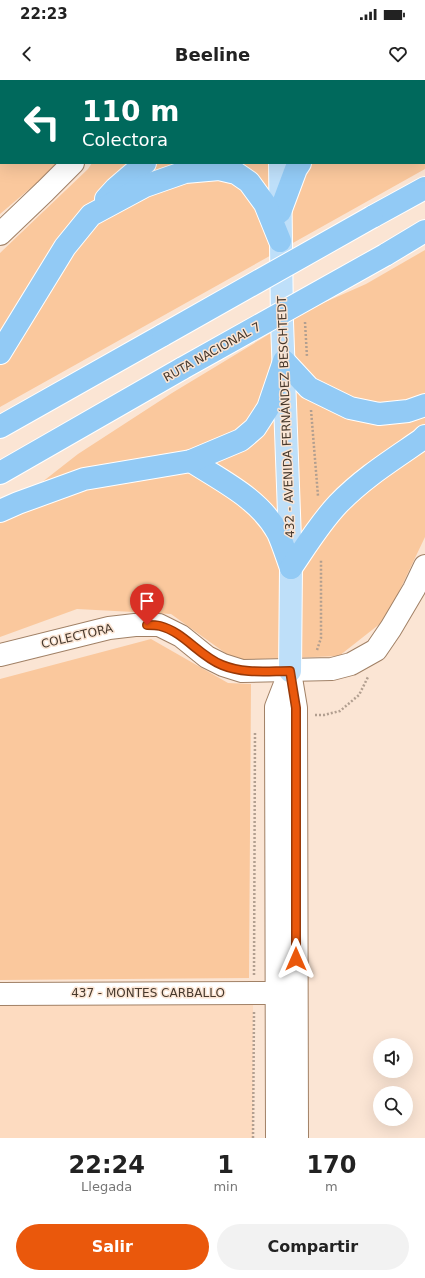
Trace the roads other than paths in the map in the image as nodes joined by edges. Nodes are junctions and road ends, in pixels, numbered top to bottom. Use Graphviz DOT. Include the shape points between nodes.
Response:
graph roads {
  1 [pos="72,164"];
  2 [pos="144,164"];
  3 [pos="280,164"];
  4 [pos="299,164"];
  5 [pos="425,188"];
  6 [pos="280,212"];
  7 [pos="91,215"];
  8 [pos="425,232"];
  9 [pos="0,234"];
  10 [pos="280,241"];
  11 [pos="0,353"];
  12 [pos="284,361"];
  13 [pos="425,405"];
  14 [pos="0,427"];
  15 [pos="425,436"];
  16 [pos="191,461"];
  17 [pos="0,473"];
  18 [pos="0,511"];
  19 [pos="425,566"];
  20 [pos="291,568"];
  21 [pos="0,655"];
  22 [pos="290,671"];
  23 [pos="287,991"];
  24 [pos="0,994"];
  25 [pos="277,1138"];
  26 [pos="297,1138"];
  1 -- 9 [label="street"];
  2 -- 7 [label="highway" via="116,188"];
  3 -- 6 [label="main road, 432 - AVENIDA FERNÁNDEZ BESCHTEDT"];
  4 -- 6 [label="highway"];
  5 -- 14 [label="highway, bridge"];
  6 -- 10 [label="main road, 432 - AVENIDA FERNÁNDEZ BESCHTEDT"];
  7 -- 10 [label="highway" via="152,183 185,172 219,169 236,173 249,182 265,204"];
  7 -- 11 [label="highway" via="65,247"];
  8 -- 17 [label="highway, RUTA NACIONAL 7, bridge"];
  10 -- 12 [label="main road, 432 - AVENIDA FERNÁNDEZ BESCHTEDT"];
  12 -- 13 [label="highway" via="309,388 350,408 379,414 408,411"];
  12 -- 16 [label="highway" via="268,408 255,428 241,440"];
  12 -- 20 [label="main road, 432 - AVENIDA FERNÁNDEZ BESCHTEDT"];
  15 -- 20 [label="highway" via="370,475 338,504"];
  16 -- 18 [label="highway" via="84,479"];
  16 -- 20 [label="highway" via="237,490 262,510 278,533"];
  19 -- 22 [label="street, COLECTORA" via="392,628 376,650 351,664 332,669"];
  20 -- 22 [label="main road, 432 - AVENIDA FERNÁNDEZ BESCHTEDT"];
  21 -- 22 [label="street, COLECTORA" via="109,628 159,625 181,636 207,657 222,665 242,671"];
  22 -- 23 [label="street, 432 - AVENIDA FERNÁNDEZ BESCHTEDT" via="296,708"];
  22 -- 23 [label="street, 432 - AVENIDA FERNÁNDEZ BESCHTEDT" via="276,707"];
  23 -- 24 [label="street, 437 - MONTES CARBALLO"];
  23 -- 25 [label="street, 432 - AVENIDA FERNÁNDEZ BESCHTEDT"];
  23 -- 26 [label="street, 432 - AVENIDA FERNÁNDEZ BESCHTEDT"];
}
